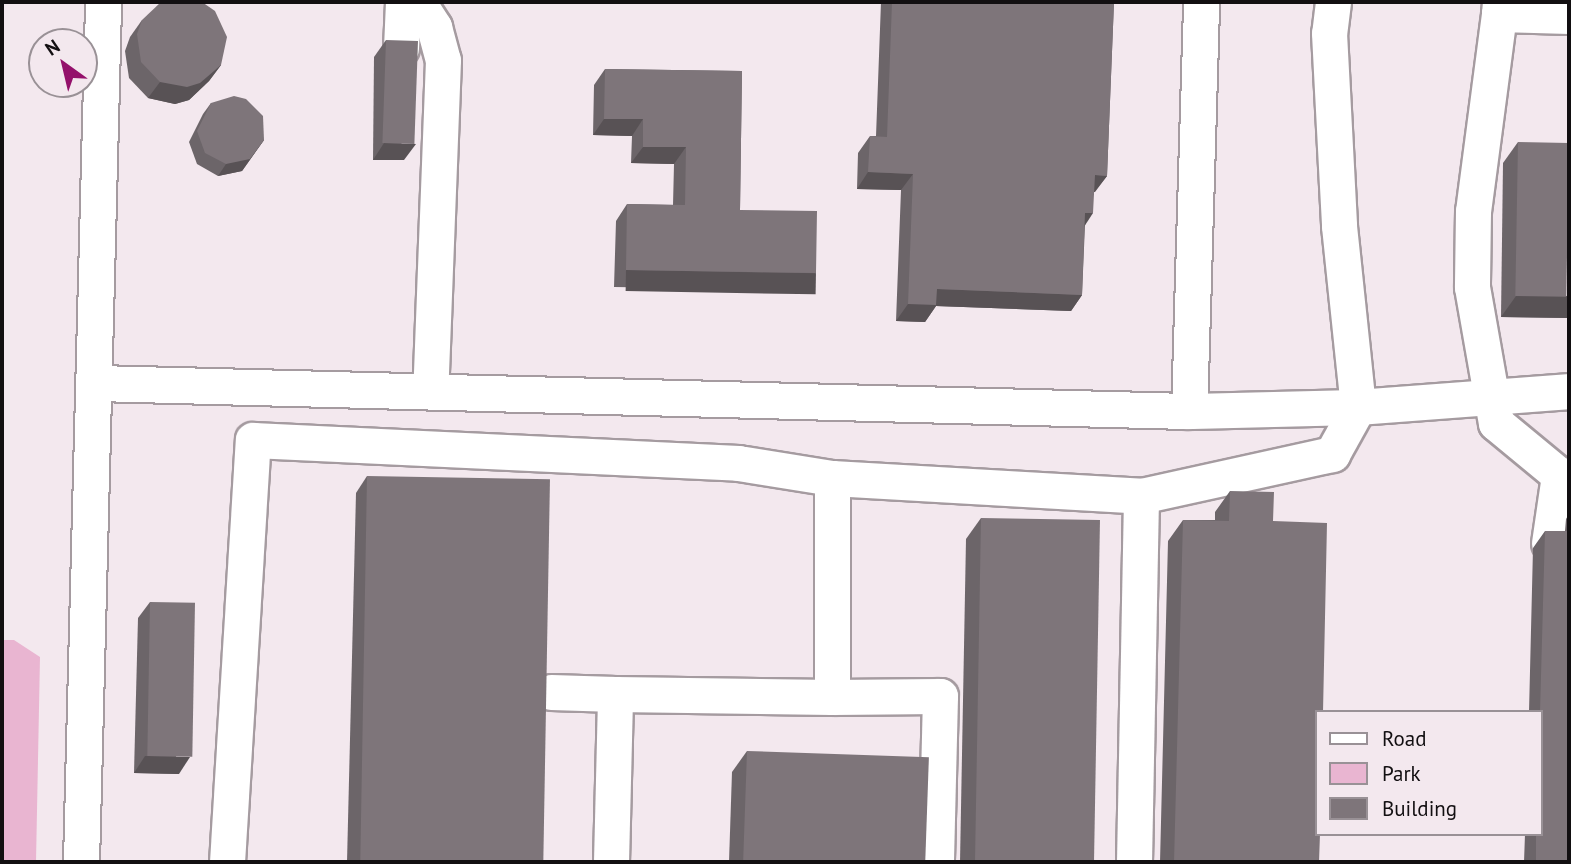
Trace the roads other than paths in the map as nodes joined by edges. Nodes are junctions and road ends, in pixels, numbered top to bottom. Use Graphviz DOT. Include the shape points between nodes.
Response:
graph roads {
  1 [pos="103,2"];
  2 [pos="402,2"];
  3 [pos="418,2"];
  4 [pos="1201,2"];
  5 [pos="1333,2"];
  6 [pos="1499,8"];
  7 [pos="1569,16"];
  8 [pos="401,48"];
  9 [pos="96,383"];
  10 [pos="430,391"];
  11 [pos="1569,391"];
  12 [pos="1490,396"];
  13 [pos="1358,407"];
  14 [pos="1189,411"];
  15 [pos="1564,476"];
  16 [pos="832,478"];
  17 [pos="1141,496"];
  18 [pos="1549,543"];
  19 [pos="551,692"];
  20 [pos="615,694"];
  21 [pos="832,697"];
  22 [pos="81,862"];
  23 [pos="228,862"];
  24 [pos="611,862"];
  25 [pos="936,862"];
  26 [pos="1134,862"];
  1 -- 9 [label="lane"];
  2 -- 8 [label="lane"];
  3 -- 10 [label="lane" via="434,27 443,60"];
  4 -- 14 [label="lane"];
  5 -- 13 [label="lane" via="1329,33 1339,226"];
  6 -- 7 [label="lane"];
  6 -- 12 [label="lane" via="1473,211 1472,287"];
  9 -- 10 [label="lane"];
  9 -- 22 [label="lane"];
  10 -- 14 [label="lane"];
  11 -- 12 [label="lane"];
  12 -- 13 [label="lane"];
  12 -- 15 [label="lane" via="1496,423"];
  13 -- 14 [label="lane"];
  13 -- 17 [label="lane" via="1332,454"];
  15 -- 18 [label="lane"];
  16 -- 17 [label="lane"];
  16 -- 21 [label="lane"];
  16 -- 23 [label="lane" via="738,463 253,440"];
  17 -- 26 [label="lane"];
  19 -- 20 [label="lane"];
  20 -- 21 [label="lane"];
  20 -- 24 [label="lane"];
  21 -- 25 [label="lane" via="940,696"];
}
